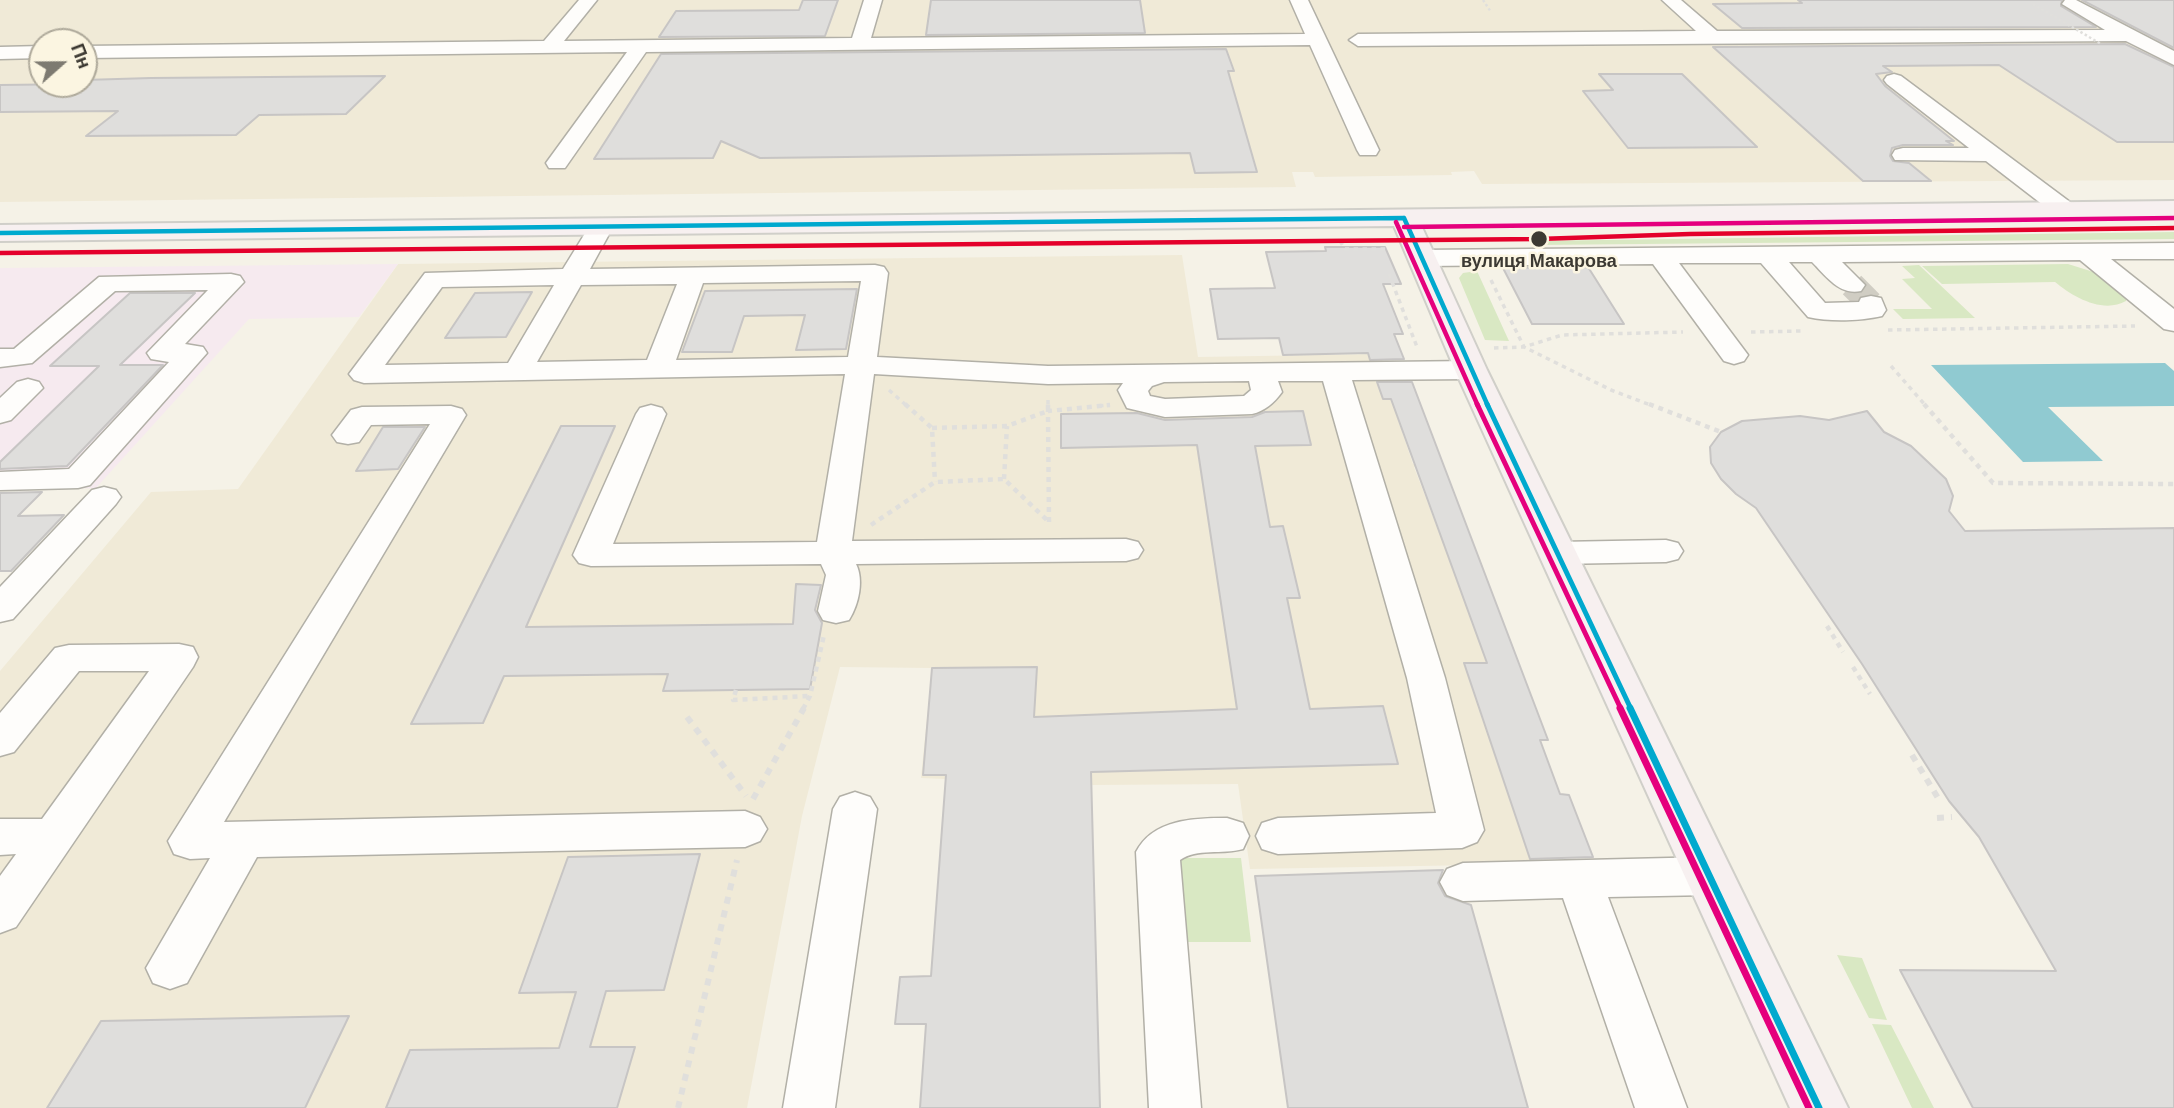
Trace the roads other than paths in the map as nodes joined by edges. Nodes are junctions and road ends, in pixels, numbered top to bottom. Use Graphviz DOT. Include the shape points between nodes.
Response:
graph roads {
  1 [pos="588,0"];
  2 [pos="873,0"];
  3 [pos="1299,0"];
  4 [pos="1671,0"];
  5 [pos="2071,4"];
  6 [pos="2131,35"];
  7 [pos="1713,37"];
  8 [pos="1317,39"];
  9 [pos="1358,40"];
  10 [pos="860,44"];
  11 [pos="641,46"];
  12 [pos="549,47"];
  13 [pos="0,52"];
  14 [pos="28,52"];
  15 [pos="98,52"];
  16 [pos="2174,59"];
  17 [pos="1894,80"];
  18 [pos="1367,150"];
  19 [pos="1991,154"];
  20 [pos="1903,155"];
  21 [pos="557,163"];
  22 [pos="2174,209"];
  23 [pos="2065,210"];
  24 [pos="1404,218"];
  25 [pos="601,226"];
  26 [pos="0,233"];
  27 [pos="2174,251"];
  28 [pos="2086,252"];
  29 [pos="1768,255"];
  30 [pos="1819,255"];
  31 [pos="1650,257"];
  32 [pos="1399,260"];
  33 [pos="693,276"];
  34 [pos="572,277"];
  35 [pos="2174,323"];
  36 [pos="1713,343"];
  37 [pos="0,358"];
  38 [pos="1467,359"];
  39 [pos="860,365"];
  40 [pos="658,368"];
  41 [pos="517,372"];
  42 [pos="1260,372"];
  43 [pos="1335,372"];
  44 [pos="456,373"];
  45 [pos="1163,373"];
  46 [pos="29,388"];
  47 [pos="0,414"];
  48 [pos="651,414"];
  49 [pos="428,415"];
  50 [pos="348,436"];
  51 [pos="1,491"];
  52 [pos="1126,550"];
  53 [pos="833,551"];
  54 [pos="1666,551"];
  55 [pos="1558,553"];
  56 [pos="0,610"];
  57 [pos="836,611"];
  58 [pos="0,741"];
  59 [pos="855,809"];
  60 [pos="745,829"];
  61 [pos="55,836"];
  62 [pos="1227,836"];
  63 [pos="1278,836"];
  64 [pos="0,837"];
  65 [pos="244,840"];
  66 [pos="1710,876"];
  67 [pos="1578,878"];
  68 [pos="1462,882"];
  69 [pos="0,913"];
  70 [pos="170,968"];
  71 [pos="809,1108"];
  72 [pos="1175,1108"];
  73 [pos="1661,1108"];
  74 [pos="1819,1108"];
  1 -- 12 [label="street"];
  2 -- 10 [label="street"];
  3 -- 8 [label="street"];
  4 -- 7 [label="street"];
  5 -- 6 [label="street"];
  6 -- 7 [label="street"];
  6 -- 16 [label="street"];
  7 -- 9 [label="street"];
  8 -- 10 [label="street"];
  8 -- 18 [label="street"];
  10 -- 11 [label="street"];
  11 -- 12 [label="street"];
  11 -- 21 [label="street"];
  12 -- 15 [label="street"];
  13 -- 14 [label="street"];
  17 -- 19 [label="street"];
  19 -- 20 [label="street"];
  19 -- 23 [label="street"];
  22 -- 23 [label="main road"];
  23 -- 24 [label="main road"];
  24 -- 25 [label="main road"];
  24 -- 32 [label="main road"];
  25 -- 26 [label="main road"];
  25 -- 34 [label="street"];
  27 -- 28 [label="street"];
  28 -- 30 [label="street"];
  28 -- 35 [label="street"];
  29 -- 30 [label="street"];
  29 -- 30 [label="street" via="1818,311 1872,310"];
  29 -- 31 [label="street"];
  31 -- 32 [label="street"];
  31 -- 36 [label="street"];
  32 -- 38 [label="main road"];
  33 -- 34 [label="street"];
  33 -- 39 [label="street" via="875,273"];
  33 -- 40 [label="street"];
  34 -- 41 [label="street"];
  34 -- 44 [label="street" via="434,279 364,374"];
  37 -- 51 [label="street" via="22,357 108,284 231,282 161,354 193,353 78,478"];
  38 -- 43 [label="street"];
  38 -- 55 [label="main road"];
  39 -- 40 [label="street"];
  39 -- 45 [label="street" via="1048,374"];
  39 -- 53 [label="street"];
  40 -- 41 [label="street"];
  41 -- 44 [label="street"];
  42 -- 43 [label="street"];
  42 -- 45 [label="street"];
  42 -- 45 [label="street" via="1267,392 1252,405 1165,408 1138,402 1133,390 1142,380"];
  43 -- 63 [label="street" via="1426,677 1462,830"];
  44 -- 49 [label="street"];
  46 -- 47 [label="street"];
  48 -- 53 [label="street" via="591,555"];
  49 -- 50 [label="street" via="362,415"];
  49 -- 65 [label="street" via="451,415 190,841"];
  51 -- 56 [label="street" via="104,497"];
  52 -- 53 [label="street" via="1049,536"];
  53 -- 57 [label="street" via="844,575"];
  54 -- 55 [label="street"];
  55 -- 66 [label="main road"];
  58 -- 61 [label="street" via="68,658 179,657"];
  59 -- 71 [label="street"];
  60 -- 65 [label="street"];
  61 -- 64 [label="street"];
  61 -- 69 [label="street"];
  62 -- 72 [label="street" via="1183,836 1158,852"];
  65 -- 70 [label="street"];
  66 -- 67 [label="street"];
  66 -- 74 [label="main road"];
  67 -- 68 [label="street"];
  67 -- 73 [label="street"];
}
